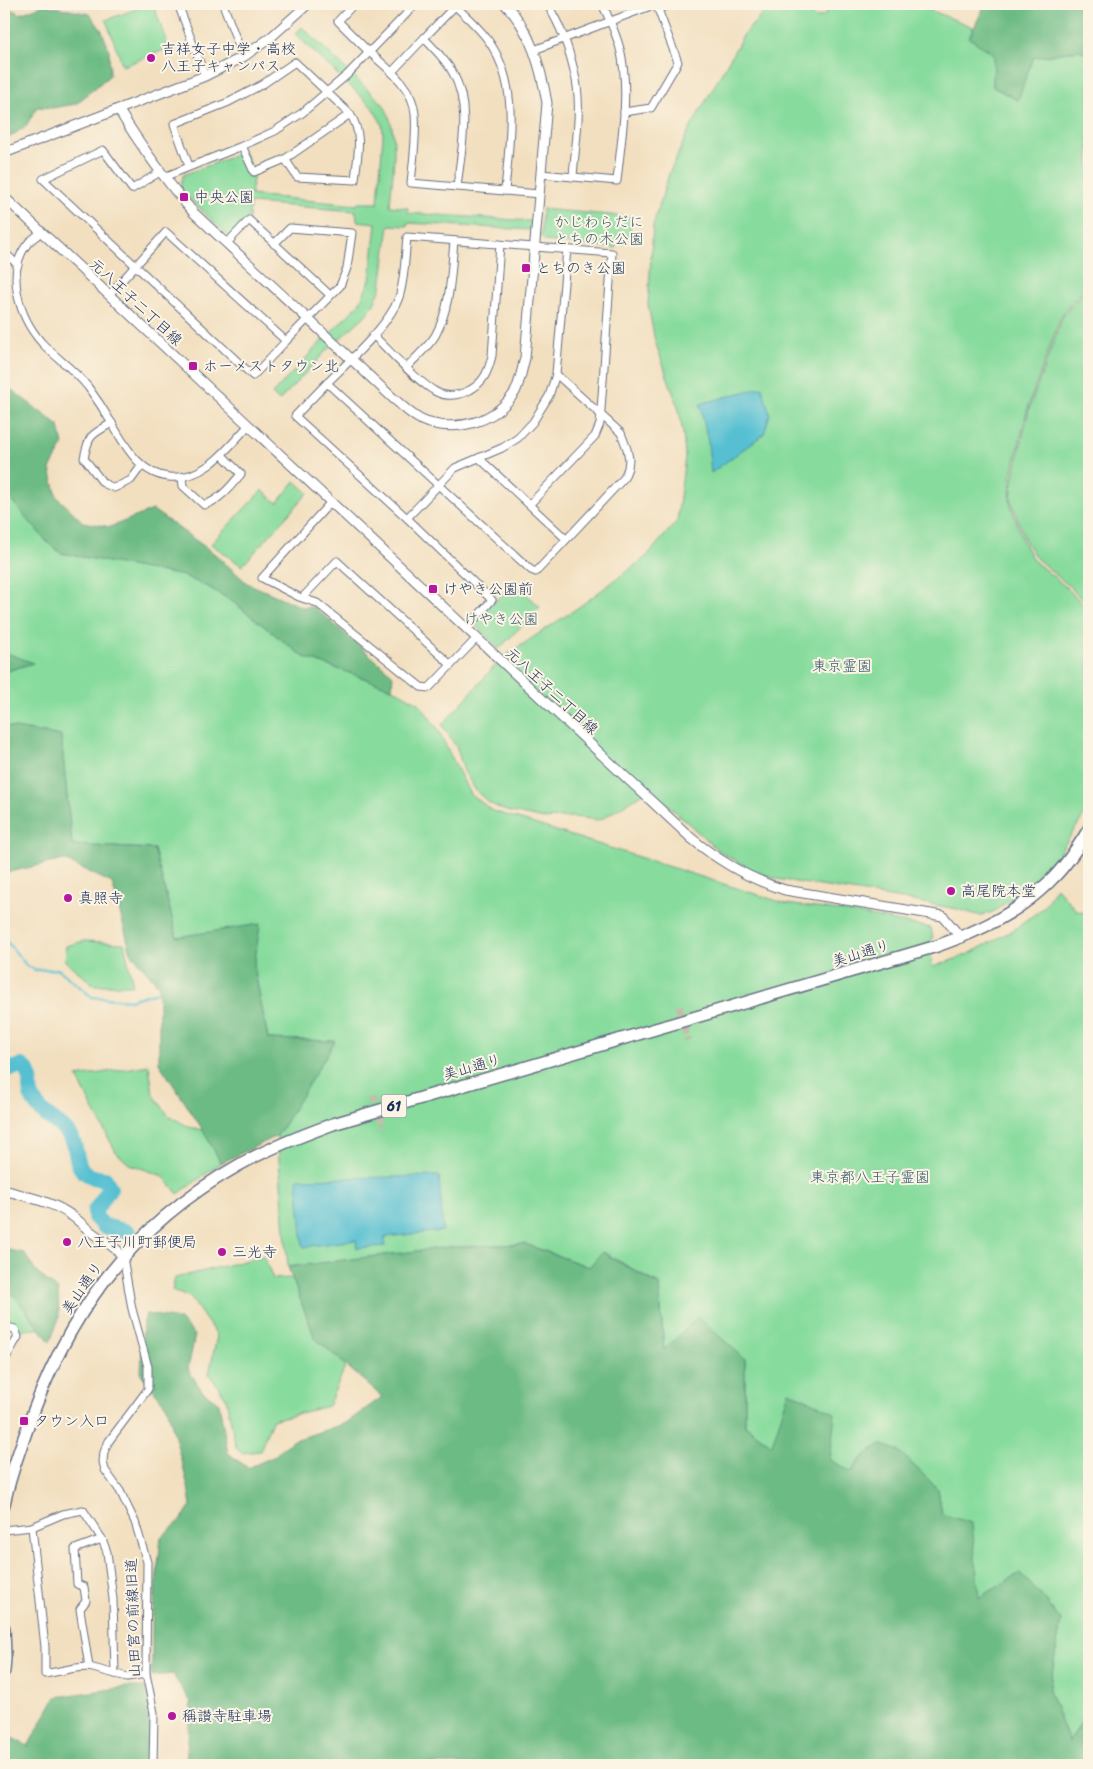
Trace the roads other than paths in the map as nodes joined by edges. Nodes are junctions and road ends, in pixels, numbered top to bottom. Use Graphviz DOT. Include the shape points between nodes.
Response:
graph roads {
  1 [pos="178,4"];
  2 [pos="223,4"];
  3 [pos="308,4"];
  4 [pos="354,4"];
  5 [pos="416,4"];
  6 [pos="505,4"];
  7 [pos="546,4"];
  8 [pos="602,4"];
  9 [pos="672,4"];
  10 [pos="454,5"];
  11 [pos="657,6"];
  12 [pos="610,22"];
  13 [pos="424,38"];
  14 [pos="564,39"];
  15 [pos="534,50"];
  16 [pos="370,52"];
  17 [pos="243,57"];
  18 [pos="392,72"];
  19 [pos="205,76"];
  20 [pos="327,93"];
  21 [pos="118,109"];
  22 [pos="624,112"];
  23 [pos="350,114"];
  24 [pos="242,146"];
  25 [pos="4,153"];
  26 [pos="285,158"];
  27 [pos="189,166"];
  28 [pos="541,174"];
  29 [pos="162,175"];
  30 [pos="573,178"];
  31 [pos="457,187"];
  32 [pos="505,191"];
  33 [pos="539,194"];
  34 [pos="4,197"];
  35 [pos="41,232"];
  36 [pos="454,241"];
  37 [pos="227,243"];
  38 [pos="274,244"];
  39 [pos="500,244"];
  40 [pos="534,247"];
  41 [pos="567,249"];
  42 [pos="4,252"];
  43 [pos="18,265"];
  44 [pos="135,265"];
  45 [pos="109,295"];
  46 [pos="330,295"];
  47 [pos="307,319"];
  48 [pos="373,334"];
  49 [pos="286,341"];
  50 [pos="350,359"];
  51 [pos="407,367"];
  52 [pos="556,374"];
  53 [pos="327,383"];
  54 [pos="599,413"];
  55 [pos="112,423"];
  56 [pos="248,426"];
  57 [pos="222,455"];
  58 [pos="479,458"];
  59 [pos="142,465"];
  60 [pos="182,477"];
  61 [pos="440,485"];
  62 [pos="330,503"];
  63 [pos="530,504"];
  64 [pos="407,518"];
  65 [pos="566,540"];
  66 [pos="303,597"];
  67 [pos="466,629"];
  68 [pos="476,639"];
  69 [pos="450,665"];
  70 [pos="1089,829"];
  71 [pos="961,938"];
  72 [pos="4,1190"];
  73 [pos="123,1257"];
  74 [pos="4,1326"];
  75 [pos="4,1361"];
  76 [pos="4,1504"];
  77 [pos="32,1527"];
  78 [pos="4,1530"];
  79 [pos="102,1539"];
  80 [pos="4,1628"];
  81 [pos="90,1667"];
  82 [pos="4,1671"];
  83 [pos="115,1674"];
  84 [pos="146,1674"];
  85 [pos="153,1765"];
  1 -- 19 [label="street"];
  2 -- 17 [label="street"];
  3 -- 17 [label="street"];
  4 -- 16 [label="street" via="338,21"];
  5 -- 16 [label="street"];
  6 -- 15 [label="street"];
  7 -- 14 [label="street"];
  8 -- 12 [label="street"];
  9 -- 11 [label="street"];
  10 -- 13 [label="street"];
  10 -- 32 [label="street" via="489,42 506,78 511,121"];
  11 -- 12 [label="street"];
  11 -- 22 [label="street" via="678,62 651,108"];
  12 -- 14 [label="street"];
  12 -- 22 [label="street" via="622,57"];
  13 -- 18 [label="street"];
  13 -- 31 [label="street" via="453,73 462,95 464,127"];
  14 -- 15 [label="street"];
  14 -- 30 [label="street" via="576,80 578,116"];
  15 -- 28 [label="street" via="547,103"];
  16 -- 18 [label="street"];
  16 -- 20 [label="street"];
  17 -- 19 [label="street"];
  18 -- 31 [label="street" via="413,102 411,183"];
  19 -- 21 [label="street"];
  20 -- 23 [label="street"];
  20 -- 24 [label="street" via="275,130"];
  20 -- 27 [label="street" via="295,62 229,102 174,124"];
  21 -- 25 [label="street"];
  21 -- 29 [label="street"];
  22 -- 30 [label="street" via="617,181"];
  23 -- 26 [label="street"];
  23 -- 26 [label="street" via="359,136 355,180 297,177"];
  24 -- 26 [label="street" via="254,172"];
  24 -- 27 [label="street"];
  27 -- 29 [label="street"];
  28 -- 30 [label="street"];
  28 -- 33 [label="street"];
  29 -- 37 [label="street" via="194,213"];
  29 -- 44 [label="street" via="132,189 103,150 43,179"];
  31 -- 32 [label="street"];
  32 -- 33 [label="street"];
  33 -- 40 [label="street"];
  34 -- 35 [label="street, 元八王子二丁目線"];
  35 -- 43 [label="street" via="29,243"];
  35 -- 45 [label="street, 元八王子二丁目線"];
  36 -- 39 [label="street"];
  36 -- 48 [label="street" via="407,237 400,296 390,315"];
  36 -- 51 [label="street" via="448,302 434,336"];
  37 -- 38 [label="street" via="249,220"];
  37 -- 47 [label="street"];
  38 -- 46 [label="street"];
  38 -- 46 [label="street" via="290,228 352,233 348,268 340,286"];
  39 -- 40 [label="street"];
  39 -- 51 [label="street" via="488,374 475,387 453,396 433,391"];
  40 -- 41 [label="street"];
  40 -- 50 [label="street" via="525,358 516,390 496,413 472,424 456,426 425,422 394,400"];
  41 -- 52 [label="street"];
  41 -- 54 [label="street" via="612,253"];
  42 -- 43 [label="street"];
  43 -- 55 [label="street" via="17,290 26,321 43,344 86,385"];
  44 -- 45 [label="street"];
  44 -- 49 [label="street" via="166,232"];
  44 -- 49 [label="street" via="253,376"];
  45 -- 56 [label="street, 元八王子二丁目線"];
  46 -- 47 [label="street"];
  47 -- 49 [label="street"];
  47 -- 50 [label="street"];
  48 -- 50 [label="street"];
  48 -- 51 [label="street"];
  50 -- 53 [label="street"];
  52 -- 54 [label="street"];
  52 -- 58 [label="street" via="549,396 518,438"];
  53 -- 61 [label="street"];
  53 -- 64 [label="street" via="295,416"];
  54 -- 63 [label="street" via="600,424 595,436"];
  54 -- 65 [label="street" via="621,433 627,449 628,468 624,478"];
  55 -- 59 [label="street" via="131,455"];
  55 -- 59 [label="street" via="92,435 84,458 103,483 114,488 131,480"];
  56 -- 57 [label="street"];
  56 -- 62 [label="street, 元八王子二丁目線"];
  57 -- 60 [label="street" via="207,467"];
  57 -- 60 [label="street" via="241,474 230,488 210,503 204,505 183,486"];
  58 -- 61 [label="street" via="455,468"];
  58 -- 63 [label="street"];
  59 -- 60 [label="street" via="167,477"];
  61 -- 64 [label="street"];
  61 -- 65 [label="street" via="531,570 536,572"];
  62 -- 66 [label="street" via="262,578"];
  62 -- 67 [label="street, 元八王子二丁目線"];
  63 -- 65 [label="street"];
  64 -- 67 [label="street" via="492,600"];
  66 -- 69 [label="street" via="317,603 421,687 429,688"];
  66 -- 69 [label="street" via="337,561"];
  67 -- 68 [label="street, 元八王子二丁目線"];
  68 -- 69 [label="street"];
  68 -- 71 [label="street, 元八王子二丁目線" via="691,838 723,863 785,890 942,916"];
  70 -- 71 [label="main road, 美山通り / 61" via="1050,881 1007,915"];
  71 -- 73 [label="main road, 美山通り / 61" via="333,1124 266,1152 215,1180 154,1226"];
  72 -- 73 [label="street" via="33,1197 72,1215 90,1232 115,1247"];
  73 -- 76 [label="main road, 美山通り / 61" via="80,1314 44,1383"];
  73 -- 84 [label="street, 山田宮の前線旧道" via="132,1309 148,1367 148,1389 109,1441 103,1462 135,1522 147,1562"];
  74 -- 75 [label="street" via="15,1329 18,1337"];
  77 -- 78 [label="street"];
  77 -- 79 [label="street" via="63,1514 83,1510"];
  77 -- 81 [label="street" via="45,1674"];
  79 -- 81 [label="street" via="75,1549 77,1584 84,1587 86,1601 80,1609"];
  79 -- 83 [label="street" via="112,1591"];
  80 -- 82 [label="main road"];
  81 -- 83 [label="street"];
  83 -- 84 [label="street" via="127,1677"];
  84 -- 85 [label="street, 山田宮の前線旧道" via="154,1713"];
}
